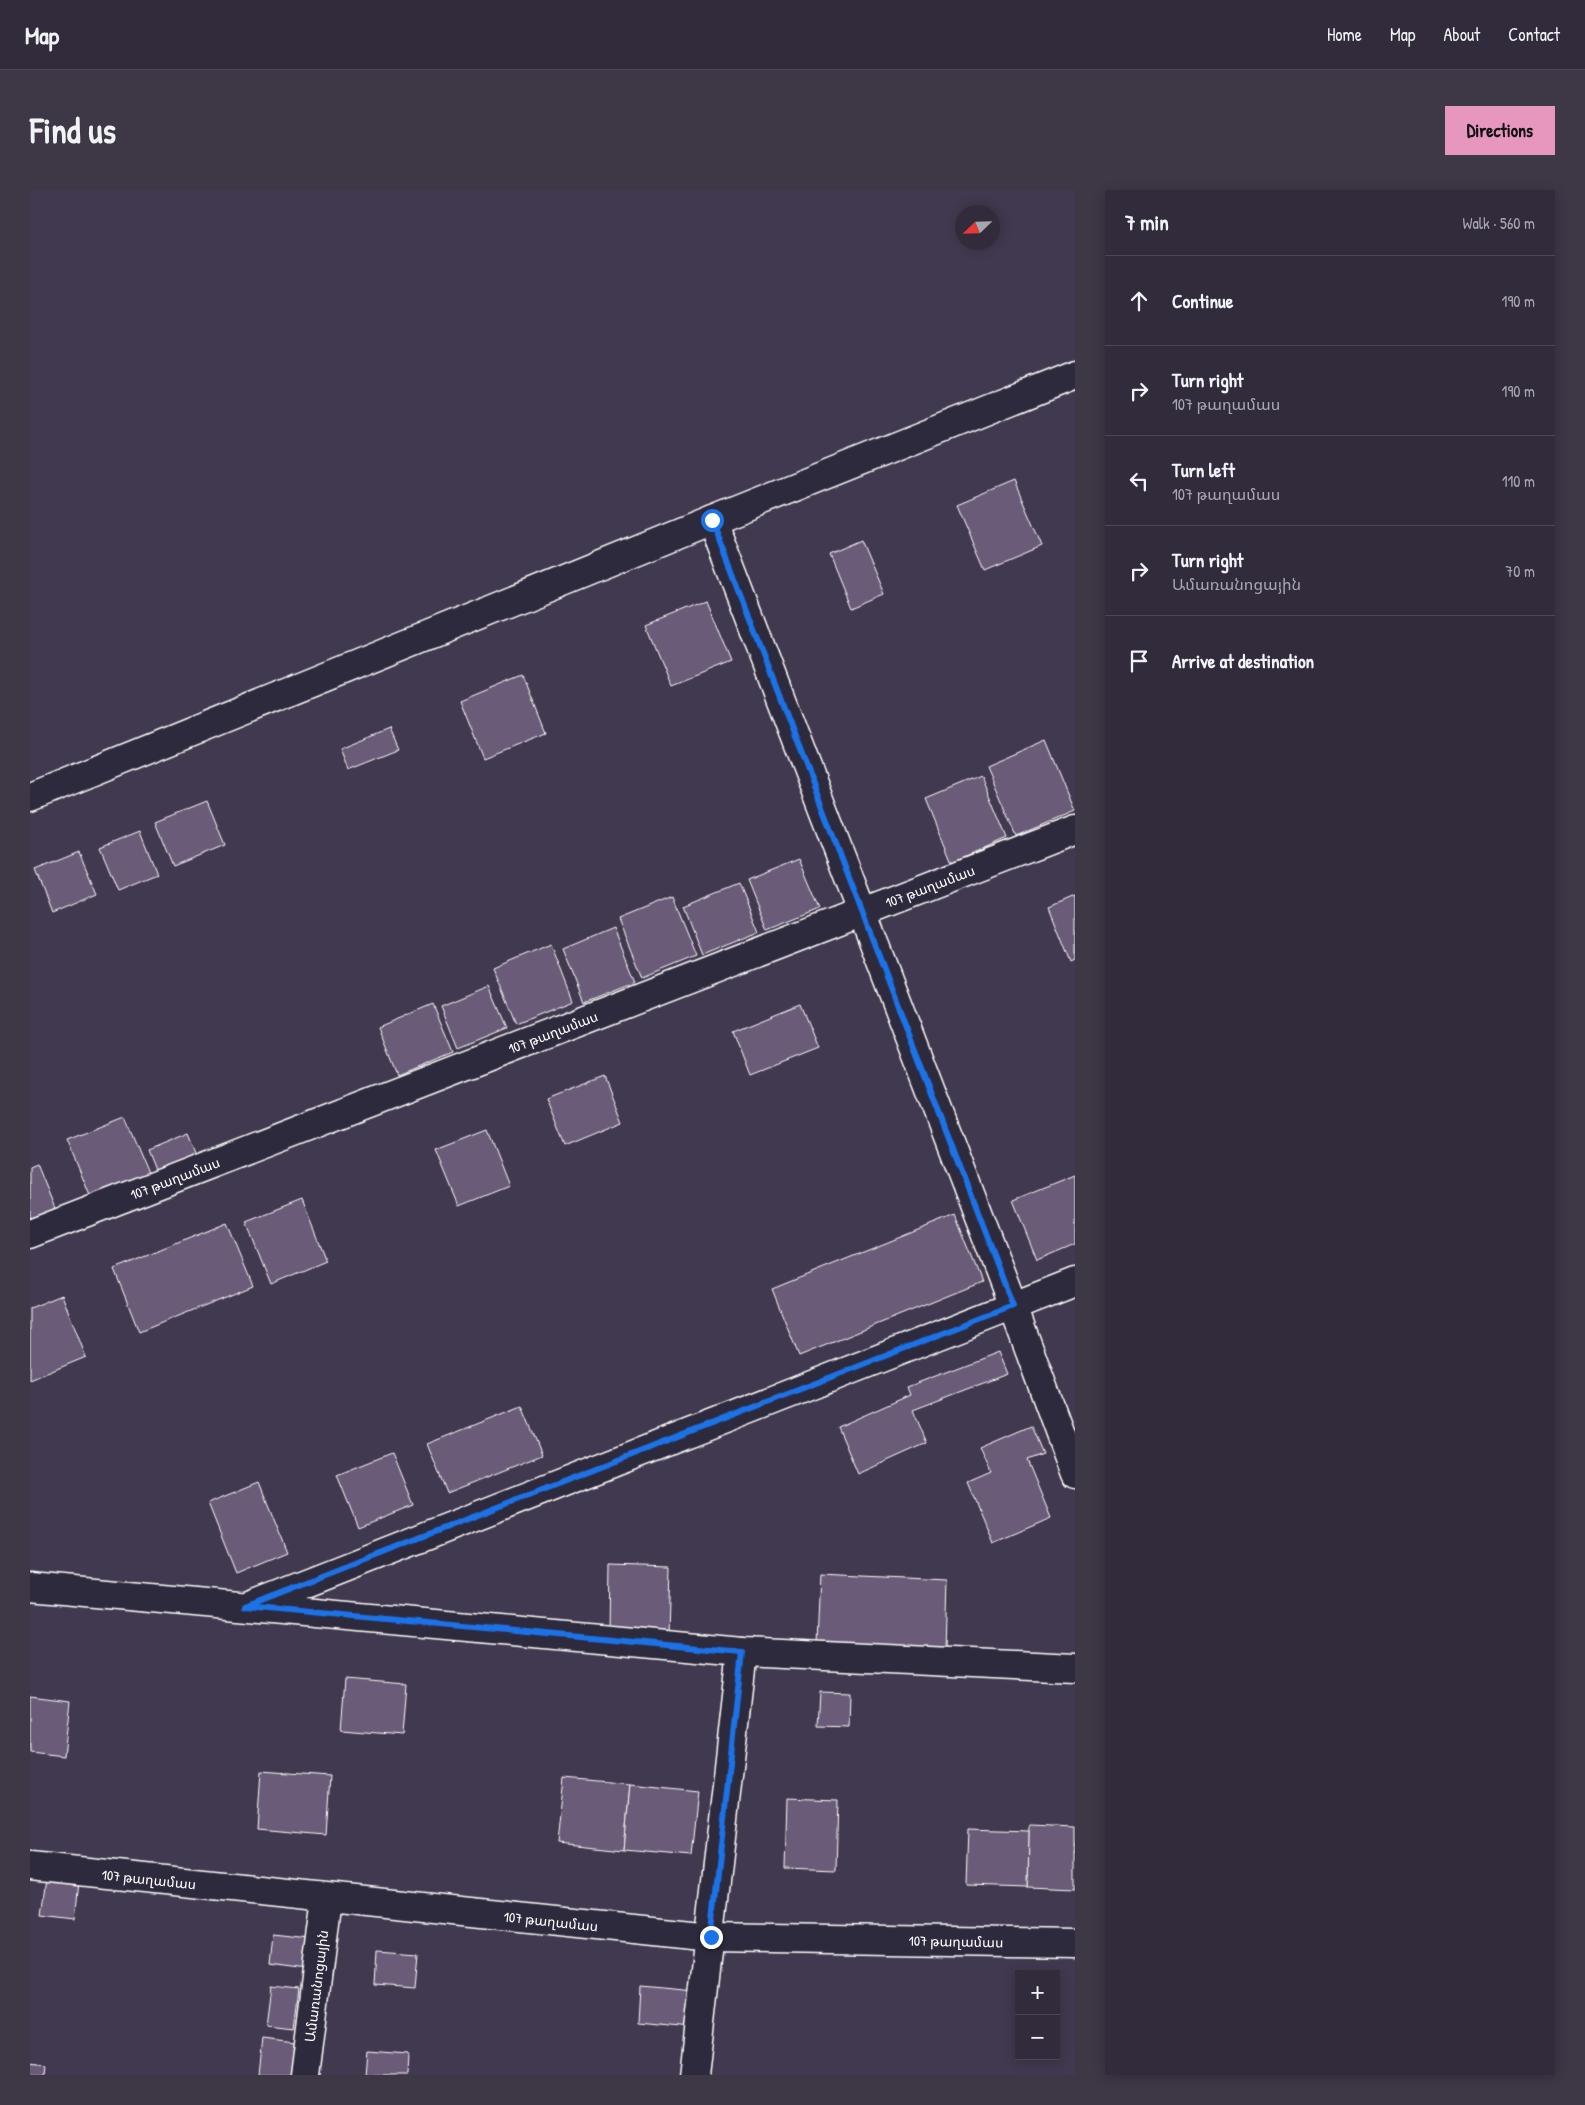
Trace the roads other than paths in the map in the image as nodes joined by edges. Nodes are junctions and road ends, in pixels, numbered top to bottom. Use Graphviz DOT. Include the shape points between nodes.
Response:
graph roads {
  1 [pos="1075,375"];
  2 [pos="712,520"];
  3 [pos="30,797"];
  4 [pos="1075,830"];
  5 [pos="862,912"];
  6 [pos="30,1234"];
  7 [pos="1075,1282"];
  8 [pos="1013,1306"];
  9 [pos="1075,1474"];
  10 [pos="30,1587"];
  11 [pos="245,1606"];
  12 [pos="742,1652"];
  13 [pos="1075,1668"];
  14 [pos="30,1866"];
  15 [pos="327,1898"];
  16 [pos="711,1937"];
  17 [pos="1075,1943"];
  18 [pos="305,2075"];
  19 [pos="694,2075"];
  1 -- 2 [label="street"];
  2 -- 3 [label="street"];
  2 -- 5 [label="street"];
  4 -- 5 [label="street, 107 թաղամաս"];
  5 -- 6 [label="street, 107 թաղամաս"];
  5 -- 8 [label="street"];
  7 -- 8 [label="street"];
  8 -- 9 [label="street"];
  8 -- 11 [label="street"];
  10 -- 11 [label="street"];
  11 -- 12 [label="street"];
  12 -- 13 [label="street"];
  12 -- 16 [label="street"];
  14 -- 15 [label="street, 107 թաղամաս"];
  15 -- 16 [label="street, 107 թաղամաս"];
  15 -- 18 [label="street, Ամառանոցային"];
  16 -- 17 [label="street, 107 թաղամաս"];
  16 -- 19 [label="street"];
}
